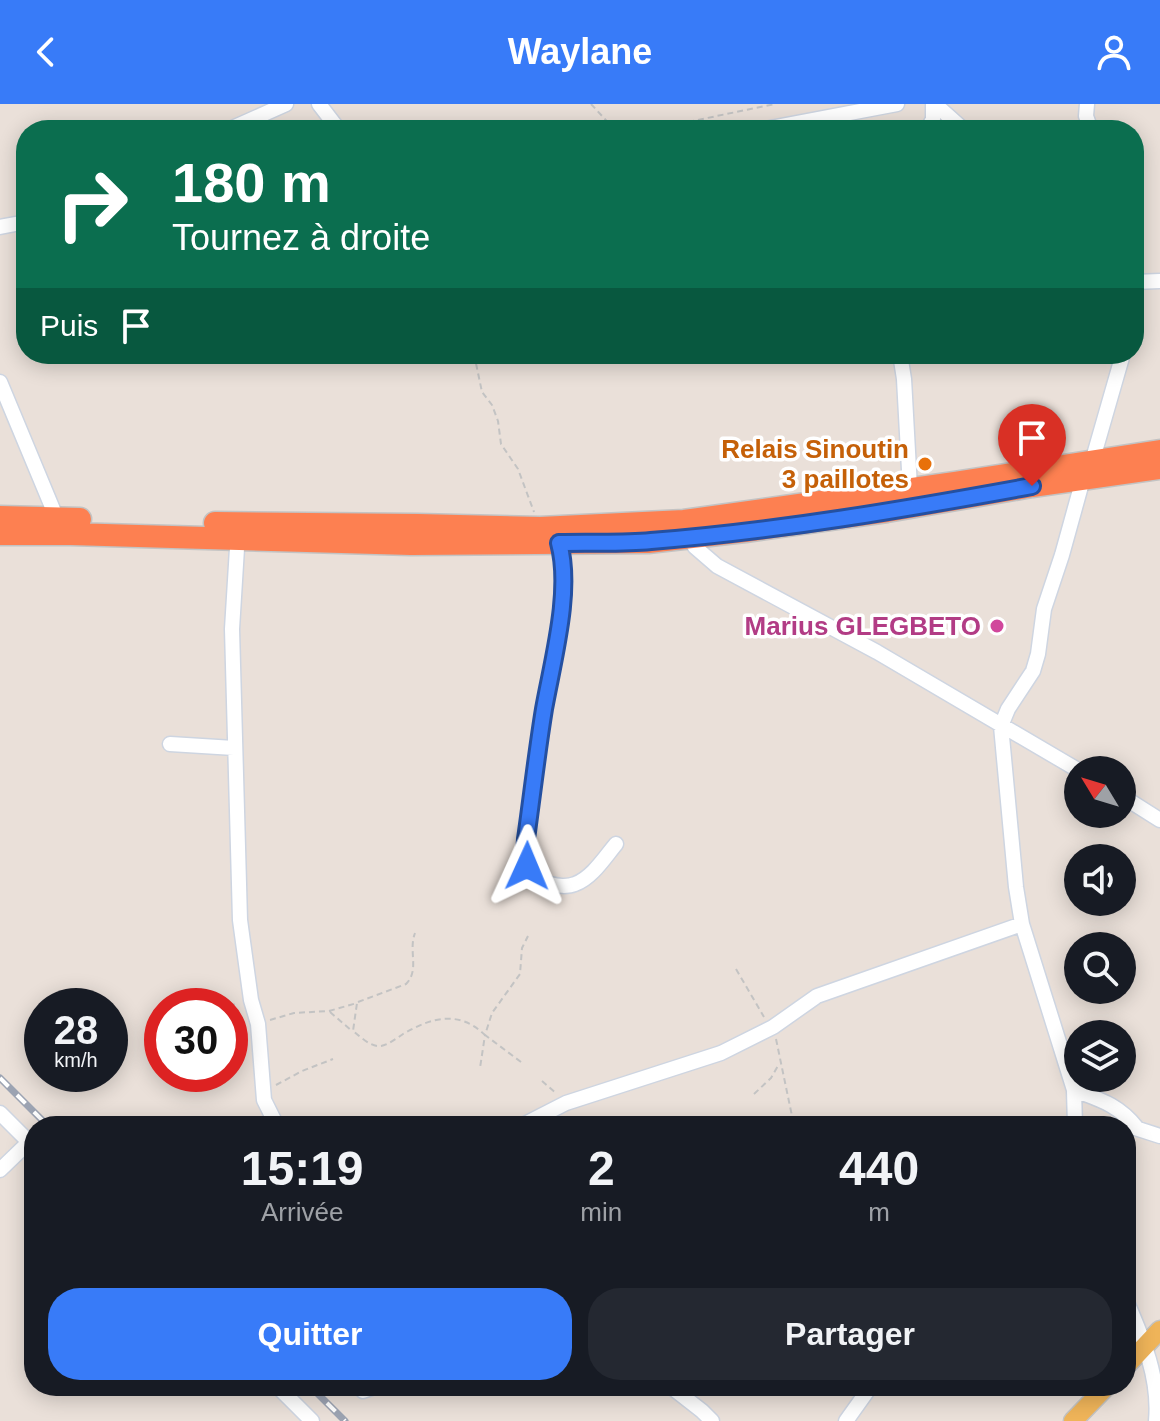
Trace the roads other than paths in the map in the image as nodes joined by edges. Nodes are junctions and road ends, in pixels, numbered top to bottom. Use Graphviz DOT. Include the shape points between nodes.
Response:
graph roads {
  1 [pos="286,104"];
  2 [pos="319,104"];
  3 [pos="897,104"];
  4 [pos="934,104"];
  5 [pos="250,120"];
  6 [pos="331,120"];
  7 [pos="813,120"];
  8 [pos="952,120"];
  9 [pos="902,364"];
  10 [pos="1120,364"];
  11 [pos="0,382"];
  12 [pos="1160,451"];
  13 [pos="1160,468"];
  14 [pos="1087,470"];
  15 [pos="910,488"];
  16 [pos="0,517"];
  17 [pos="57,519"];
  18 [pos="686,529"];
  19 [pos="238,532"];
  20 [pos="0,534"];
  21 [pos="559,543"];
  22 [pos="1001,726"];
  23 [pos="170,744"];
  24 [pos="234,748"];
  25 [pos="1064,762"];
  26 [pos="1136,805"];
  27 [pos="1160,820"];
  28 [pos="616,844"];
  29 [pos="1022,924"];
  30 [pos="1064,1058"];
  31 [pos="1074,1092"];
  32 [pos="1079,1092"];
  33 [pos="0,1113"];
  34 [pos="272,1116"];
  35 [pos="541,1116"];
  36 [pos="1075,1116"];
  37 [pos="1128,1116"];
  38 [pos="1137,1128"];
  39 [pos="24,1136"];
  40 [pos="1160,1136"];
  41 [pos="24,1150"];
  42 [pos="0,1170"];
  43 [pos="1136,1322"];
  44 [pos="1160,1330"];
  45 [pos="1146,1345"];
  46 [pos="1136,1356"];
  47 [pos="287,1396"];
  48 [pos="683,1396"];
  49 [pos="864,1396"];
  50 [pos="1097,1396"];
  51 [pos="312,1421"];
  52 [pos="712,1421"];
  53 [pos="846,1421"];
  54 [pos="1073,1421"];
  55 [pos="1156,1421"];
  1 -- 5 [label="street"];
  2 -- 6 [label="street"];
  3 -- 7 [label="street"];
  4 -- 8 [label="street"];
  9 -- 15 [label="street"];
  10 -- 14 [label="street"];
  11 -- 17 [label="street"];
  12 -- 14 [label="highway"];
  13 -- 14 [label="highway"];
  14 -- 15 [label="highway"];
  14 -- 18 [label="highway" via="887,511"];
  14 -- 22 [label="street" via="1044,609 1033,671"];
  15 -- 18 [label="highway"];
  16 -- 17 [label="highway"];
  17 -- 19 [label="highway"];
  18 -- 19 [label="highway" via="403,524"];
  18 -- 21 [label="highway" via="648,542"];
  18 -- 22 [label="street" via="695,547 717,566"];
  19 -- 20 [label="highway"];
  19 -- 21 [label="highway" via="411,544"];
  19 -- 24 [label="street" via="232,629"];
  21 -- 28 [label="street" via="561,611 526,839 527,866 540,881 574,885"];
  22 -- 25 [label="street"];
  22 -- 29 [label="street"];
  23 -- 24 [label="street"];
  24 -- 34 [label="street" via="240,920 258,1024 264,1100"];
  26 -- 27 [label="street"];
  29 -- 30 [label="street"];
  29 -- 35 [label="street" via="817,996 773,1027 721,1053"];
  31 -- 36 [label="street"];
  32 -- 37 [label="street"];
  33 -- 39 [label="street"];
  38 -- 40 [label="street"];
  41 -- 42 [label="street"];
  43 -- 45 [label="street"];
  44 -- 45 [label="main road"];
  45 -- 46 [label="main road"];
  45 -- 55 [label="street" via="1157,1385"];
  47 -- 51 [label="street"];
  48 -- 52 [label="street"];
  49 -- 53 [label="street"];
  50 -- 54 [label="main road"];
}
